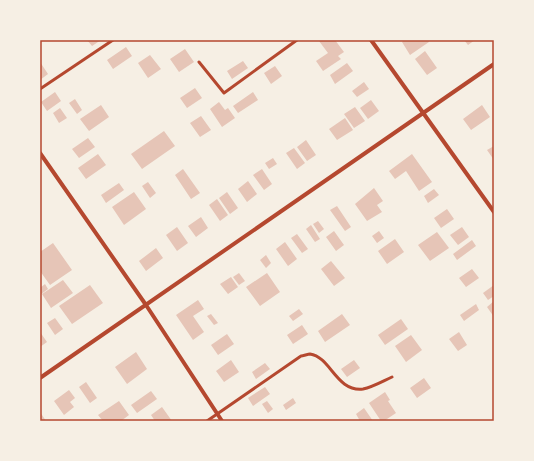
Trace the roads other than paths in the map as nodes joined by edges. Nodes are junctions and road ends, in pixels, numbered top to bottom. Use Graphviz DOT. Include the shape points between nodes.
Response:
graph roads {
  1 [pos="112,40"];
  2 [pos="297,40"];
  3 [pos="371,40"];
  4 [pos="199,62"];
  5 [pos="494,64"];
  6 [pos="40,89"];
  7 [pos="423,113"];
  8 [pos="40,153"];
  9 [pos="494,212"];
  10 [pos="146,305"];
  11 [pos="392,377"];
  12 [pos="40,378"];
  13 [pos="218,415"];
  14 [pos="207,421"];
  15 [pos="222,421"];
  1 -- 6 [label="lane"];
  2 -- 4 [label="lane" via="224,93"];
  3 -- 7 [label="street"];
  5 -- 7 [label="street"];
  7 -- 9 [label="street"];
  7 -- 10 [label="street"];
  8 -- 10 [label="street"];
  10 -- 12 [label="street"];
  10 -- 13 [label="street"];
  11 -- 13 [label="lane" via="363,388 352,388 340,380 321,360 310,354 301,356"];
  13 -- 14 [label="lane"];
  13 -- 15 [label="street"];
}
